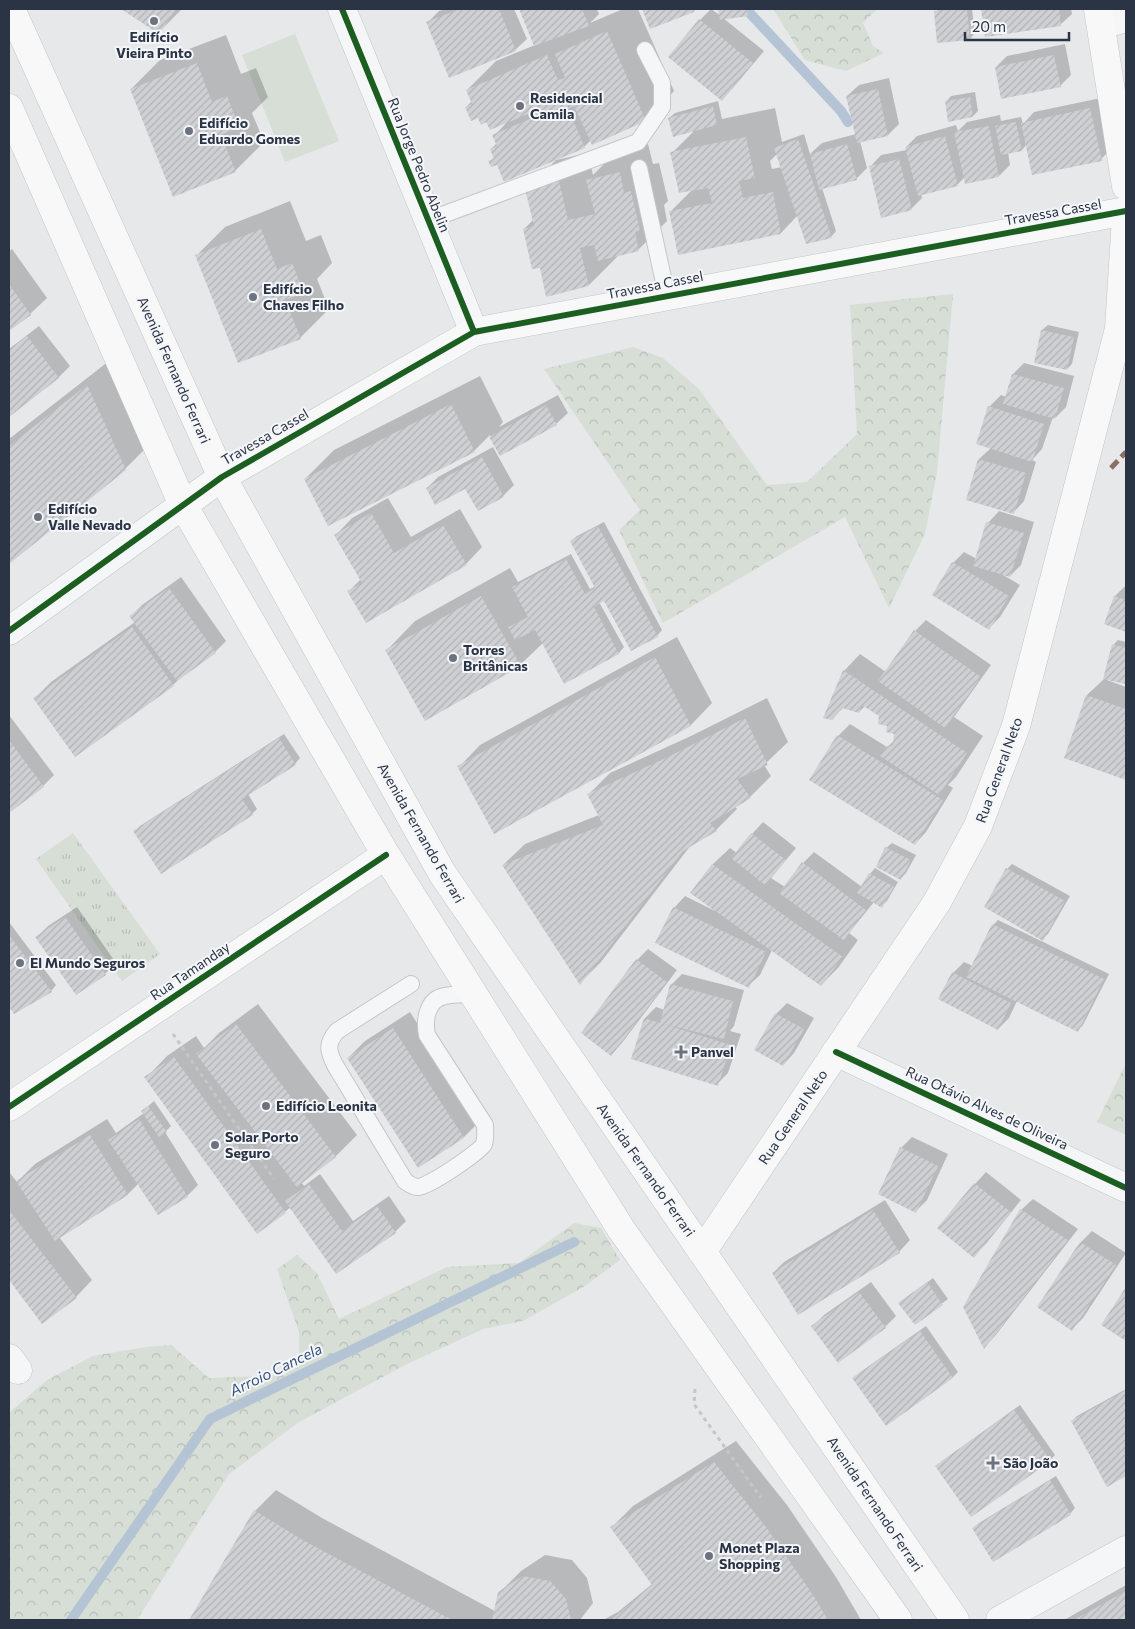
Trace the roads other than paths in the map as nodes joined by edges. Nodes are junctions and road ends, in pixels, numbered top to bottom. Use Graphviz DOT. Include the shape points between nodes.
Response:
graph roads {
  1 [pos="12,9"];
  2 [pos="342,9"];
  3 [pos="1108,17"];
  4 [pos="644,50"];
  5 [pos="9,108"];
  6 [pos="639,168"];
  7 [pos="1126,186"];
  8 [pos="1126,211"];
  9 [pos="1126,218"];
  10 [pos="429,220"];
  11 [pos="667,296"];
  12 [pos="1123,330"];
  13 [pos="474,332"];
  14 [pos="222,477"];
  15 [pos="183,505"];
  16 [pos="9,631"];
  17 [pos="386,855"];
  18 [pos="411,984"];
  19 [pos="473,994"];
  20 [pos="836,1052"];
  21 [pos="9,1107"];
  22 [pos="1126,1188"];
  23 [pos="702,1252"];
  24 [pos="1126,1550"];
  25 [pos="898,1620"];
  26 [pos="955,1620"];
  27 [pos="1000,1620"];
  1 -- 14 [label="main road, Avenida Fernando Ferrari"];
  2 -- 10 [label="street, Rua Jorge Pedro Abelin"];
  3 -- 7 [label="main road"];
  4 -- 10 [label="lane" via="662,83 662,107 638,142"];
  5 -- 15 [label="main road"];
  6 -- 11 [label="lane"];
  8 -- 11 [label="main road, Travessa Cassel"];
  9 -- 12 [label="main road, Rua General Neto"];
  10 -- 13 [label="street, Rua Jorge Pedro Abelin"];
  11 -- 13 [label="main road, Travessa Cassel"];
  12 -- 20 [label="main road, Rua General Neto" via="1016,726 978,826 937,902"];
  13 -- 14 [label="main road, Travessa Cassel"];
  14 -- 15 [label="main road, Travessa Cassel"];
  14 -- 23 [label="main road, Avenida Fernando Ferrari" via="442,873"];
  15 -- 16 [label="street"];
  15 -- 17 [label="main road"];
  17 -- 19 [label="main road"];
  17 -- 21 [label="main road, Rua Tamanday"];
  18 -- 19 [label="lane" via="337,1031 328,1048 405,1181 420,1188 477,1152 486,1136 485,1125 427,1035 425,1024 427,1012 443,996"];
  19 -- 25 [label="main road" via="621,1229"];
  20 -- 22 [label="street, Rua Otávio Alves de Oliveira"];
  20 -- 23 [label="main road, Rua General Neto"];
  23 -- 26 [label="main road, Avenida Fernando Ferrari"];
  24 -- 27 [label="street"];
}
